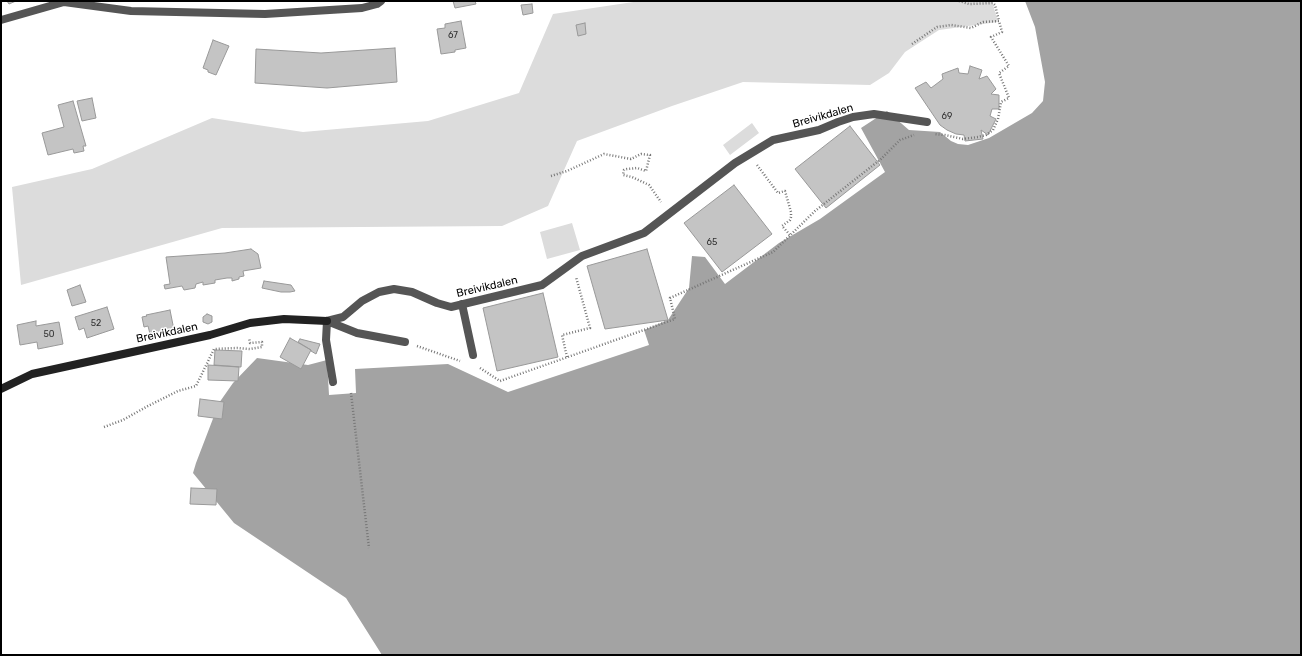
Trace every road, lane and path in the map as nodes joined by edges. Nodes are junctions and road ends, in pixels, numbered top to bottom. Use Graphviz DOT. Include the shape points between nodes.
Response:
graph roads {
  1 [pos="381,1"];
  2 [pos="959,1"];
  3 [pos="1,20"];
  4 [pos="999,21"];
  5 [pos="912,44"];
  6 [pos="927,122"];
  7 [pos="921,134"];
  8 [pos="932,134"];
  9 [pos="749,155"];
  10 [pos="551,176"];
  11 [pos="669,213"];
  12 [pos="790,236"];
  13 [pos="573,263"];
  14 [pos="462,304"];
  15 [pos="327,321"];
  16 [pos="248,335"];
  17 [pos="405,342"];
  18 [pos="473,355"];
  19 [pos="567,357"];
  20 [pos="464,362"];
  21 [pos="479,367"];
  22 [pos="333,382"];
  23 [pos="1,388"];
  24 [pos="351,393"];
  25 [pos="104,426"];
  26 [pos="369,548"];
  1 -- 3 [label="street" via="362,8 265,14 131,11 64,2"];
  2 -- 4 [label="path" via="969,4 993,3"];
  4 -- 5 [label="path" via="984,22 971,28 951,25 937,27"];
  4 -- 8 [label="path" via="1002,32 991,37 1009,66 999,72 1009,98 1001,102 993,130 986,135 963,139"];
  6 -- 9 [label="street, Breivikdalen" via="874,114 853,117 820,130 773,140"];
  7 -- 12 [label="path" via="900,140"];
  9 -- 11 [label="street, Breivikdalen"];
  9 -- 12 [label="path" via="778,193 785,191 791,216 782,226"];
  10 -- 11 [label="path" via="604,154 631,159 641,154 650,155 646,171 637,168 627,169 623,175 649,185"];
  11 -- 13 [label="street, Breivikdalen" via="644,233 582,256"];
  12 -- 19 [label="path" via="773,252 670,298 675,319"];
  13 -- 14 [label="street, Breivikdalen" via="542,285"];
  13 -- 19 [label="path" via="590,328 562,335"];
  14 -- 15 [label="street, Breivikdalen" via="451,306 437,303 412,292 394,289 379,292 362,301 343,317"];
  14 -- 18 [label="street"];
  15 -- 17 [label="street" via="356,333"];
  15 -- 22 [label="street" via="326,340"];
  15 -- 23 [label="main road, Breivikdalen" via="284,319 250,324 203,337 32,374"];
  16 -- 25 [label="path" via="250,343 262,342 262,347 214,349 196,386 178,391 123,420"];
  17 -- 20 [label="path"];
  19 -- 21 [label="path" via="500,381"];
  24 -- 26 [label="path"];
}
